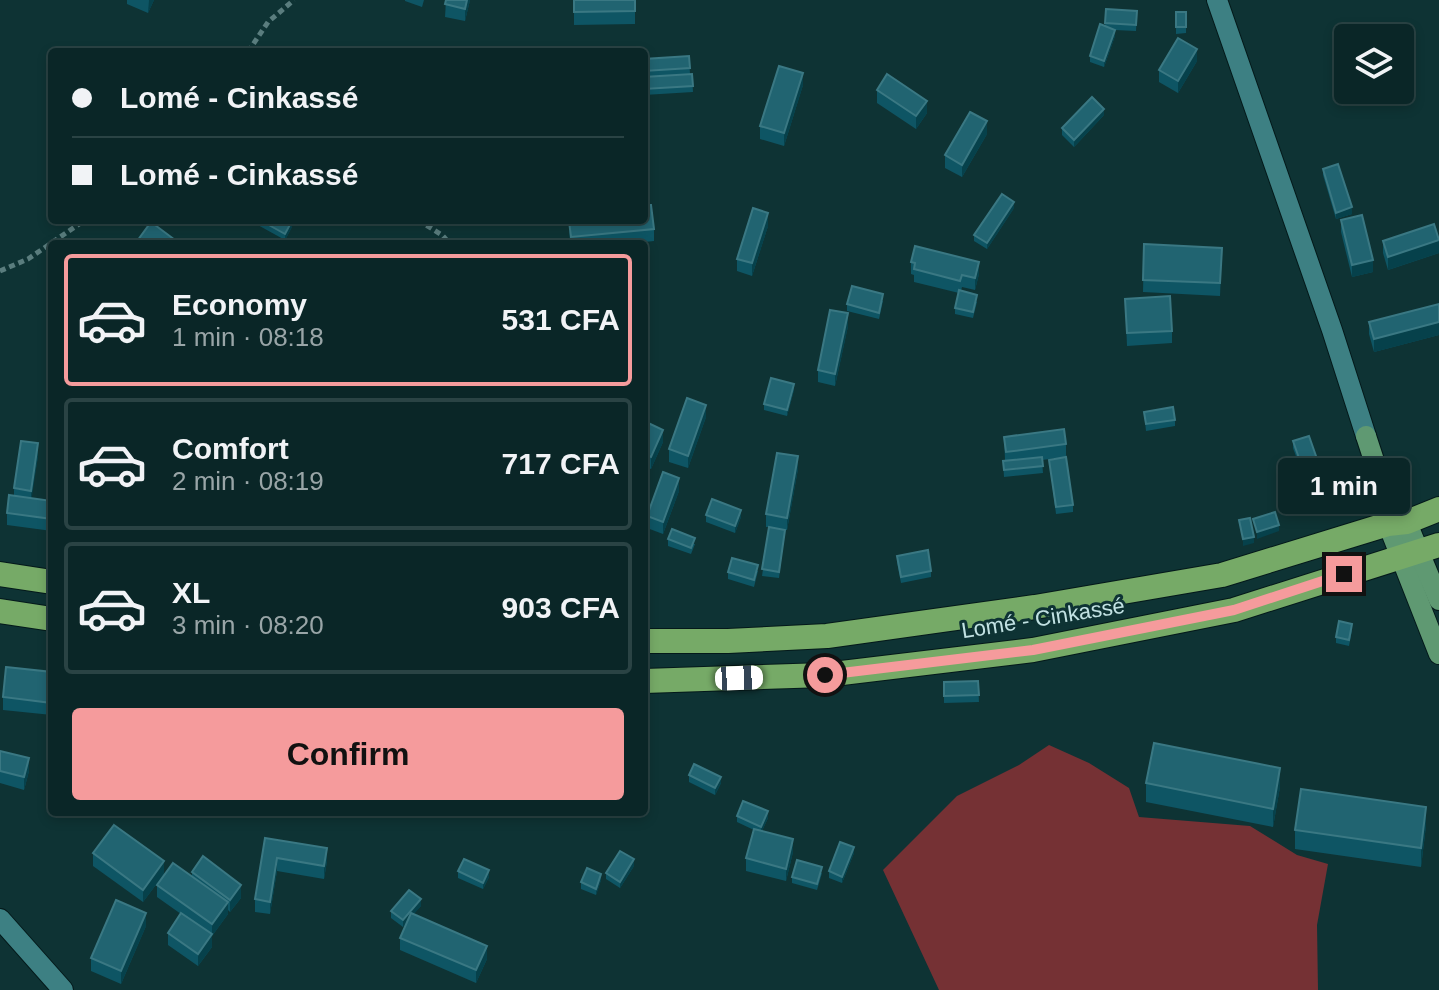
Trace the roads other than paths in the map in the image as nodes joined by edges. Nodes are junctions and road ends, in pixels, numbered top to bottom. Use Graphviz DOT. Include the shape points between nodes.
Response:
graph roads {
  1 [pos="1217,0"];
  2 [pos="1366,436"];
  3 [pos="1439,509"];
  4 [pos="1398,523"];
  5 [pos="1420,551"];
  6 [pos="0,574"];
  7 [pos="48,581"];
  8 [pos="1439,600"];
  9 [pos="0,611"];
  10 [pos="48,618"];
  11 [pos="648,641"];
  12 [pos="1439,654"];
  13 [pos="648,681"];
  14 [pos="0,919"];
  15 [pos="63,990"];
  1 -- 2 [label="street"];
  2 -- 4 [label="main road" via="1394,488"];
  3 -- 4 [label="highway, Lomé - Cinkassé"];
  4 -- 5 [label="main road"];
  4 -- 11 [label="highway, Lomé - Cinkassé" via="1222,575 1035,607 827,636"];
  5 -- 8 [label="main road"];
  5 -- 12 [label="main road"];
  5 -- 13 [label="highway, Lomé - Cinkassé" via="1234,610 1033,650 825,675"];
  6 -- 7 [label="highway"];
  9 -- 10 [label="highway"];
  14 -- 15 [label="street"];
}
